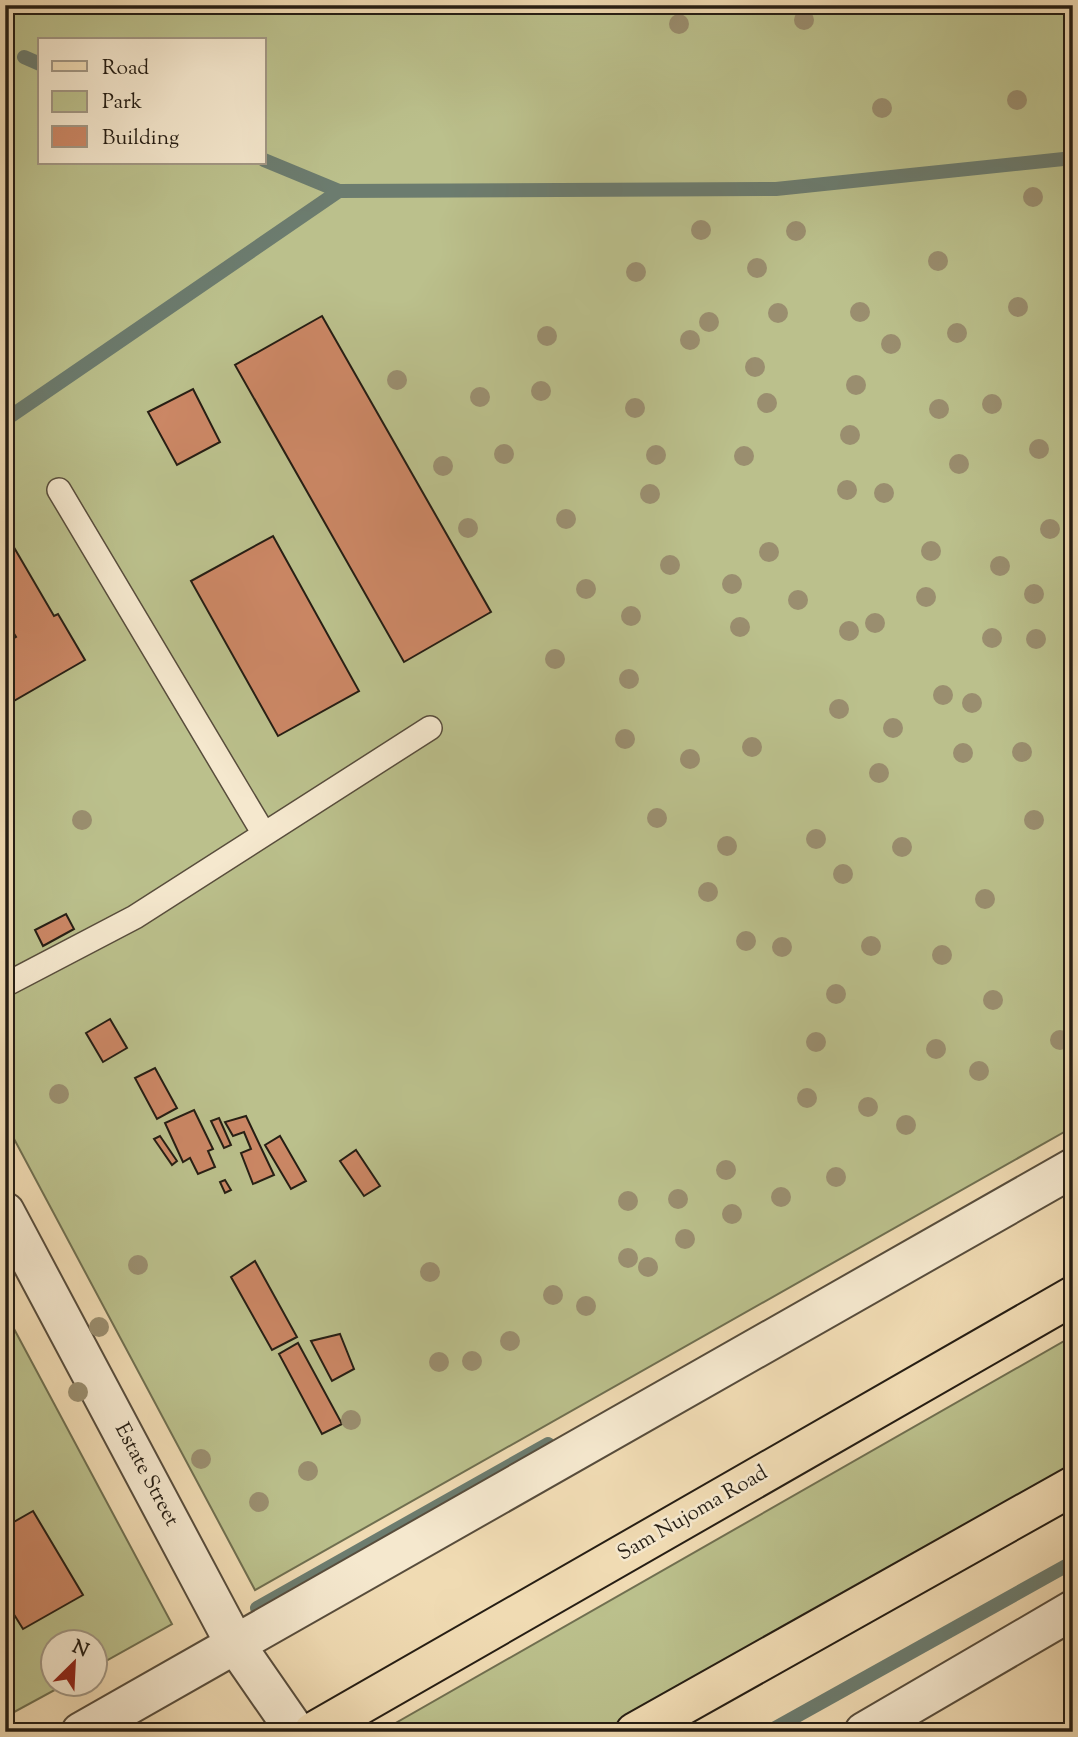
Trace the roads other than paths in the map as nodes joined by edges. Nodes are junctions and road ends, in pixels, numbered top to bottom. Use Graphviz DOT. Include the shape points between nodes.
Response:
graph roads {
  1 [pos="59,490"];
  2 [pos="430,728"];
  3 [pos="264,834"];
  4 [pos="5,985"];
  5 [pos="1073,1168"];
  6 [pos="5,1212"];
  7 [pos="1073,1296"];
  8 [pos="1073,1486"];
  9 [pos="1073,1609"];
  10 [pos="235,1644"];
  11 [pos="81,1732"];
  12 [pos="296,1732"];
  13 [pos="313,1732"];
  14 [pos="635,1732"];
  15 [pos="864,1732"];
  1 -- 3 [label="lane"];
  2 -- 3 [label="lane"];
  3 -- 4 [label="lane" via="135,917"];
  5 -- 10 [label="street"];
  6 -- 10 [label="street, Estate Street"];
  7 -- 13 [label="main road, Sam Nujoma Road"];
  8 -- 14 [label="main road"];
  9 -- 15 [label="street"];
  10 -- 11 [label="street"];
  10 -- 12 [label="street, Estate Street"];
}
